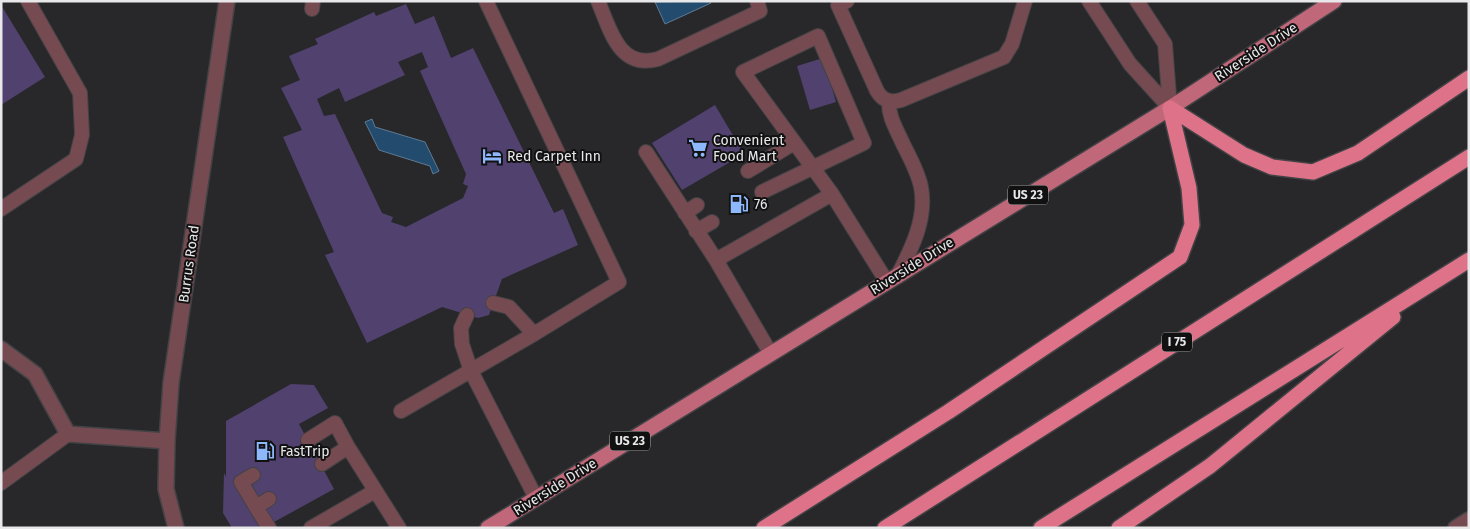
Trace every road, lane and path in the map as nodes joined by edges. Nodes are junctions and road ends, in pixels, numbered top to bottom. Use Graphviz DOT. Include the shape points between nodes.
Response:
graph roads {
  1 [pos="28,1"];
  2 [pos="227,1"];
  3 [pos="486,1"];
  4 [pos="598,1"];
  5 [pos="848,1"];
  6 [pos="1025,1"];
  7 [pos="1089,1"];
  8 [pos="1137,1"];
  9 [pos="1334,1"];
  10 [pos="759,6"];
  11 [pos="1469,78"];
  12 [pos="889,101"];
  13 [pos="1170,108"];
  14 [pos="794,144"];
  15 [pos="646,152"];
  16 [pos="1469,157"];
  17 [pos="811,167"];
  18 [pos="748,171"];
  19 [pos="762,192"];
  20 [pos="832,194"];
  21 [pos="697,205"];
  22 [pos="1,209"];
  23 [pos="685,213"];
  24 [pos="712,222"];
  25 [pos="696,231"];
  26 [pos="716,260"];
  27 [pos="1469,260"];
  28 [pos="1444,276"];
  29 [pos="892,279"];
  30 [pos="493,304"];
  31 [pos="467,315"];
  32 [pos="534,334"];
  33 [pos="1,349"];
  34 [pos="771,354"];
  35 [pos="470,371"];
  36 [pos="401,411"];
  37 [pos="68,434"];
  38 [pos="167,440"];
  39 [pos="308,440"];
  40 [pos="348,446"];
  41 [pos="322,464"];
  42 [pos="253,475"];
  43 [pos="1,483"];
  44 [pos="375,491"];
  45 [pos="536,498"];
  46 [pos="269,499"];
  47 [pos="256,508"];
  48 [pos="1469,520"];
  49 [pos="176,528"];
  50 [pos="268,528"];
  51 [pos="311,528"];
  52 [pos="399,528"];
  53 [pos="488,528"];
  54 [pos="764,528"];
  55 [pos="885,528"];
  56 [pos="1042,528"];
  57 [pos="1119,528"];
  58 [pos="1456,528"];
  1 -- 22 [label="lane" via="80,93 82,135 76,159"];
  2 -- 38 [label="street, Burrus Road" via="171,384"];
  3 -- 32 [label="lane" via="619,282"];
  4 -- 10 [label="lane" via="622,50 641,61 658,59"];
  5 -- 12 [label="lane" via="838,6 878,91"];
  6 -- 12 [label="lane" via="1012,44 1004,57 901,100"];
  7 -- 13 [label="lane" via="1130,64"];
  8 -- 13 [label="lane" via="1165,44"];
  9 -- 13 [label="main road, Riverside Drive / US 23"];
  11 -- 13 [label="highway" via="1358,153 1313,172 1272,167 1244,155"];
  12 -- 29 [label="lane" via="890,115 921,186 923,202 916,235"];
  13 -- 29 [label="main road, Riverside Drive / US 23"];
  13 -- 54 [label="highway" via="1189,188 1192,226 1180,257 948,412"];
  14 -- 17 [label="lane"];
  14 -- 17 [label="lane" via="743,72 818,36 864,142"];
  14 -- 18 [label="lane"];
  15 -- 23 [label="lane"];
  16 -- 55 [label="highway, I 75"];
  17 -- 19 [label="lane"];
  17 -- 20 [label="lane"];
  20 -- 26 [label="lane"];
  20 -- 29 [label="lane"];
  21 -- 23 [label="lane"];
  23 -- 25 [label="lane"];
  24 -- 25 [label="lane"];
  25 -- 26 [label="lane"];
  26 -- 34 [label="lane"];
  27 -- 28 [label="highway"];
  28 -- 56 [label="highway"];
  28 -- 57 [label="highway" via="1210,466"];
  29 -- 34 [label="main road, Riverside Drive / US 23"];
  30 -- 32 [label="lane" via="509,307"];
  31 -- 35 [label="lane" via="461,328"];
  32 -- 35 [label="lane"];
  33 -- 37 [label="street" via="35,374"];
  34 -- 45 [label="main road, Riverside Drive / US 23"];
  35 -- 36 [label="lane"];
  35 -- 45 [label="lane"];
  37 -- 38 [label="street"];
  37 -- 43 [label="lane"];
  38 -- 49 [label="street, Burrus Road" via="166,488"];
  39 -- 40 [label="lane" via="335,423"];
  40 -- 41 [label="lane"];
  40 -- 44 [label="lane"];
  42 -- 47 [label="lane" via="241,482"];
  44 -- 51 [label="lane"];
  44 -- 52 [label="lane"];
  45 -- 53 [label="main road, Riverside Drive / US 23"];
  46 -- 47 [label="lane"];
  47 -- 50 [label="lane"];
  48 -- 58 [label="street"];
}
